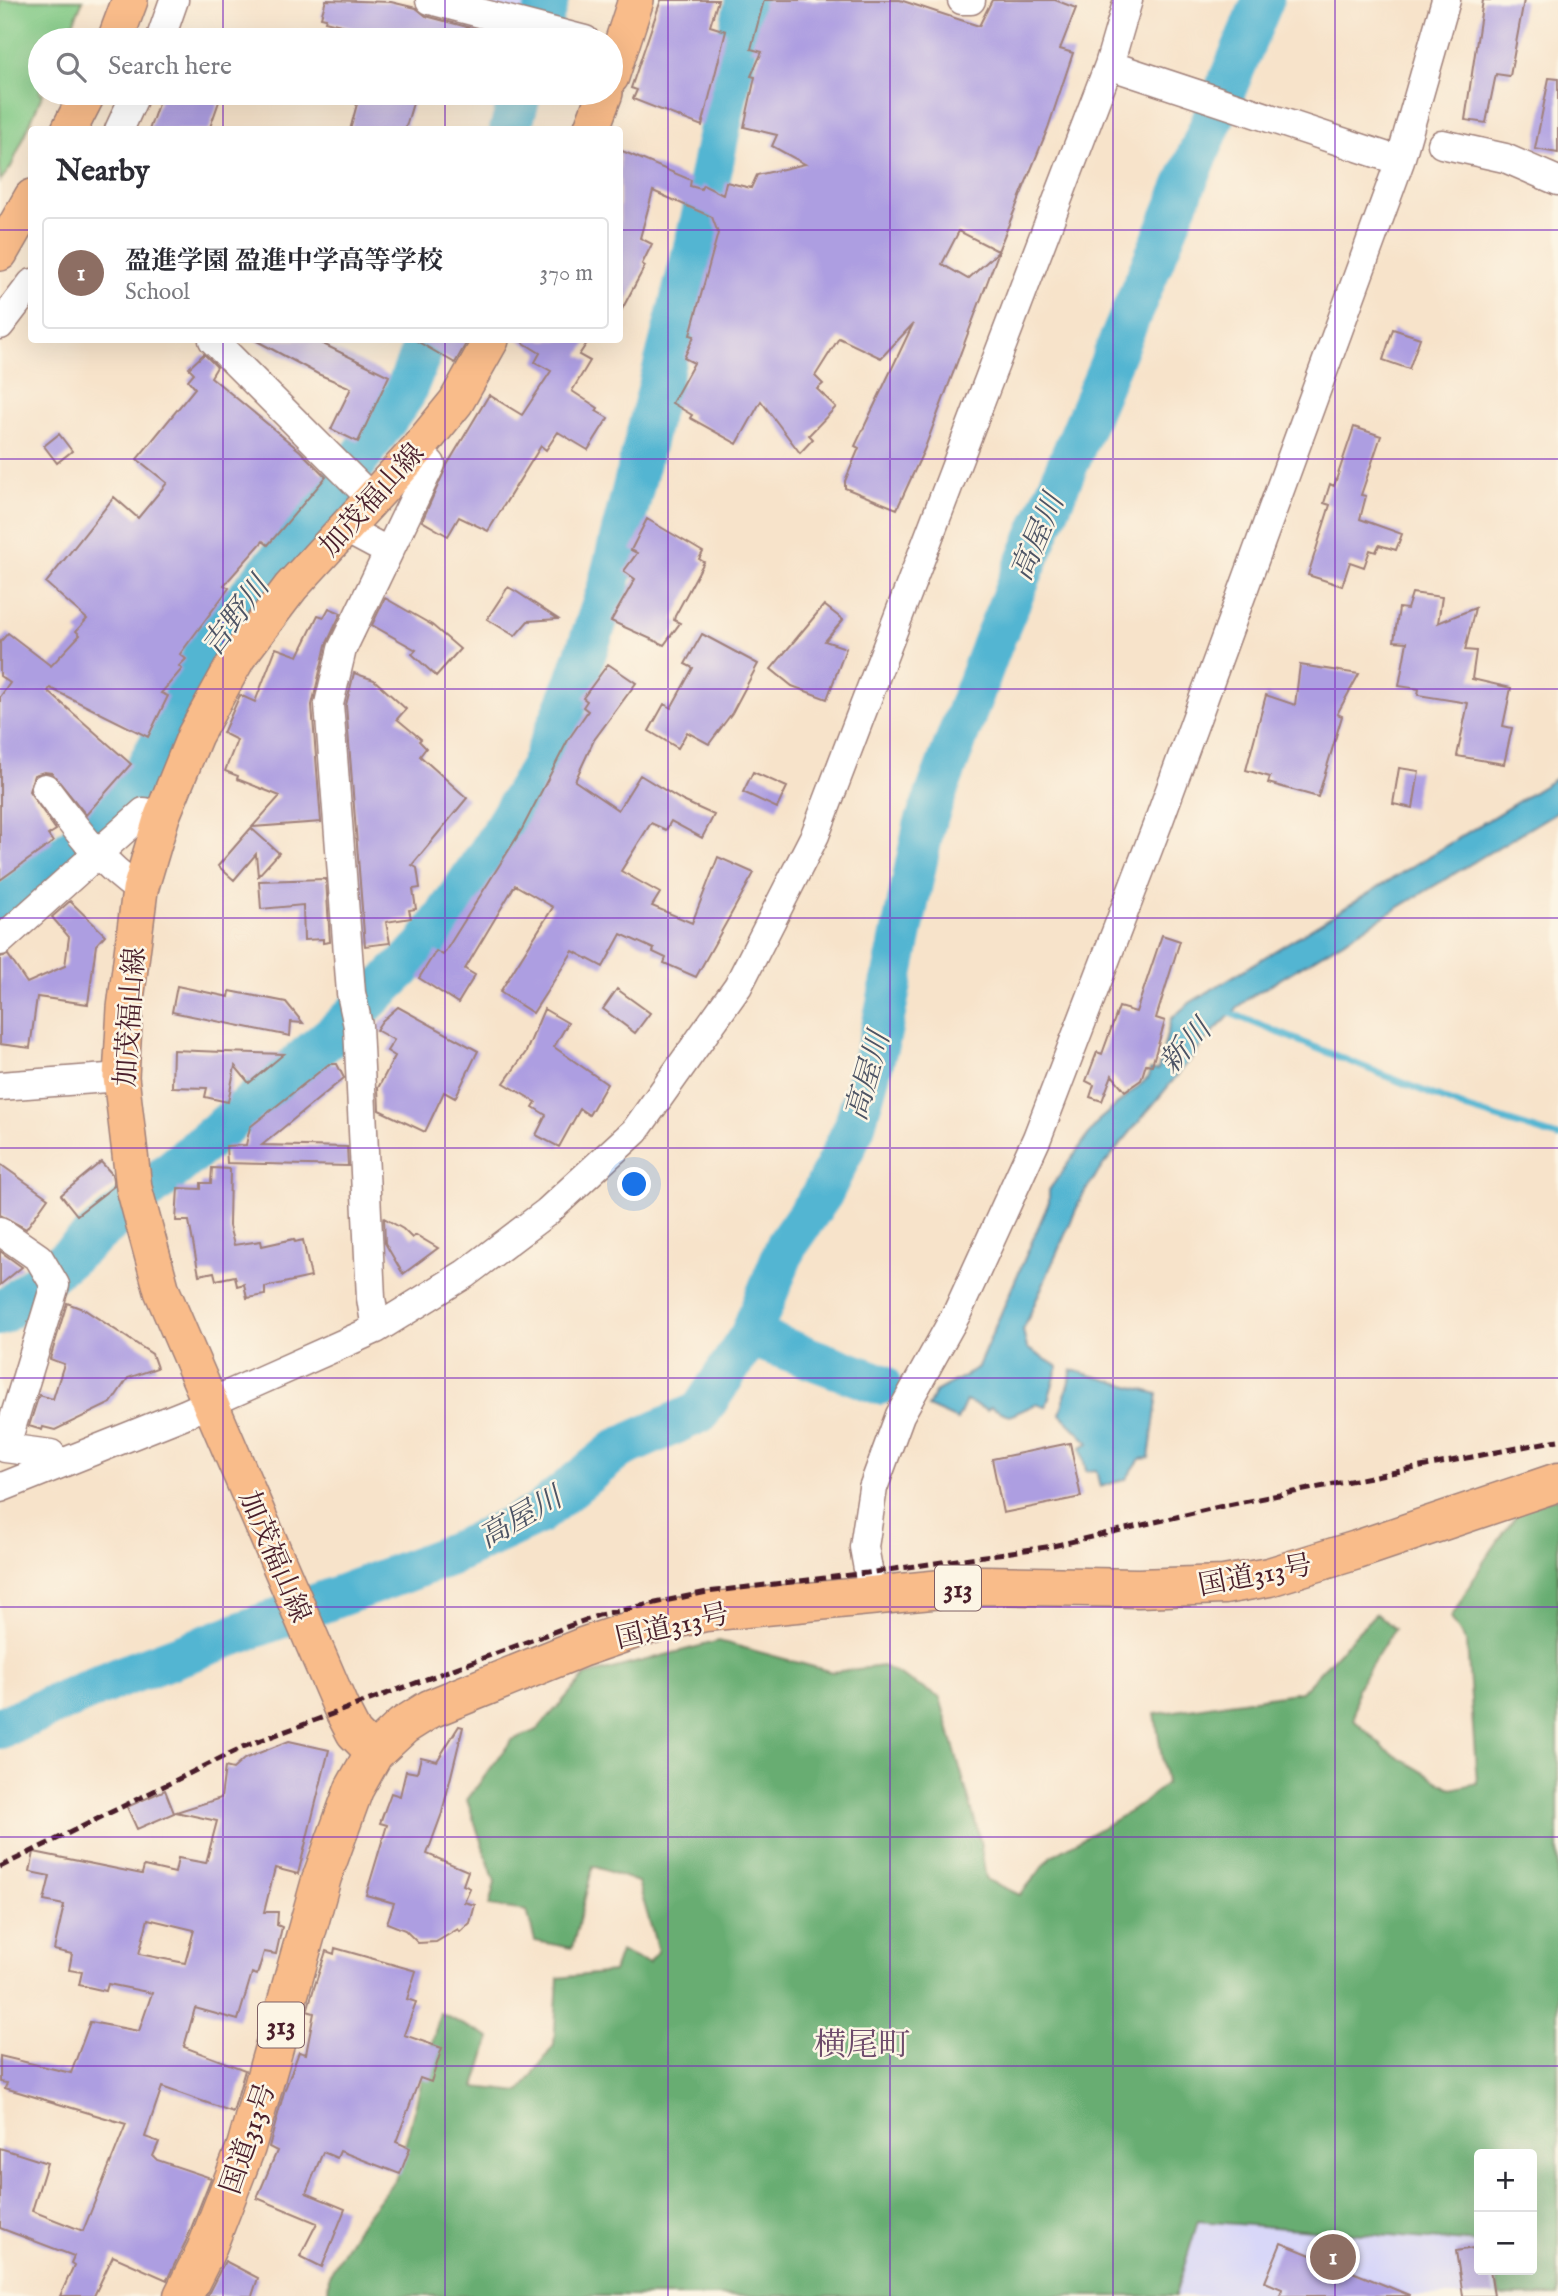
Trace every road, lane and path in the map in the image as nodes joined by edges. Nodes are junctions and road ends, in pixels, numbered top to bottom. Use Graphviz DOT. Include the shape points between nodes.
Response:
graph roads {
  1 [pos="130,0"];
  2 [pos="174,0"];
  3 [pos="430,0"];
  4 [pos="636,0"];
  5 [pos="962,0"];
  6 [pos="971,0"];
  7 [pos="1128,0"];
  8 [pos="1446,0"];
  9 [pos="120,28"];
  10 [pos="164,28"];
  11 [pos="545,28"];
  12 [pos="623,35"];
  13 [pos="1109,65"];
  14 [pos="82,105"];
  15 [pos="130,105"];
  16 [pos="600,105"];
  17 [pos="71,126"];
  18 [pos="120,126"];
  19 [pos="593,126"];
  20 [pos="1442,144"];
  21 [pos="1400,161"];
  22 [pos="1558,181"];
  23 [pos="28,204"];
  24 [pos="0,253"];
  25 [pos="28,288"];
  26 [pos="0,325"];
  27 [pos="217,343"];
  28 [pos="489,343"];
  29 [pos="417,450"];
  30 [pos="357,483"];
  31 [pos="344,528"];
  32 [pos="387,551"];
  33 [pos="45,788"];
  34 [pos="162,816"];
  35 [pos="88,842"];
  36 [pos="141,890"];
  37 [pos="0,941"];
  38 [pos="121,1077"];
  39 [pos="0,1086"];
  40 [pos="0,1231"];
  41 [pos="376,1329"];
  42 [pos="210,1402"];
  43 [pos="52,1465"];
  44 [pos="1558,1482"];
  45 [pos="0,1488"];
  46 [pos="873,1597"];
  47 [pos="374,1753"];
  48 [pos="183,2296"];
  1 -- 9 [label="main road"];
  2 -- 10 [label="street"];
  3 -- 11 [label="street"];
  4 -- 12 [label="main road"];
  5 -- 6 [label="street"];
  7 -- 13 [label="street"];
  8 -- 21 [label="street"];
  13 -- 21 [label="street"];
  13 -- 41 [label="street" via="815,835 738,986 635,1131 547,1212 465,1274"];
  14 -- 17 [label="main road"];
  15 -- 18 [label="street"];
  16 -- 19 [label="main road"];
  20 -- 22 [label="street" via="1505,158"];
  21 -- 46 [label="street" via="1158,823 1037,1138 957,1313 900,1415 873,1488 864,1546"];
  23 -- 24 [label="main road"];
  25 -- 26 [label="street"];
  27 -- 30 [label="street"];
  28 -- 29 [label="main road, 加茂福山線" via="456,402"];
  29 -- 30 [label="main road, 加茂福山線"];
  29 -- 32 [label="street" via="431,464"];
  30 -- 31 [label="main road, 加茂福山線"];
  31 -- 32 [label="street"];
  31 -- 34 [label="main road, 加茂福山線" via="238,657 195,735"];
  32 -- 41 [label="street" via="342,649 329,704 351,993 358,1026"];
  33 -- 35 [label="street"];
  34 -- 35 [label="street" via="144,811"];
  34 -- 36 [label="main road, 加茂福山線"];
  35 -- 36 [label="street"];
  35 -- 37 [label="street"];
  36 -- 38 [label="main road, 加茂福山線"];
  38 -- 39 [label="street"];
  38 -- 42 [label="main road, 加茂福山線" via="138,1204 162,1291"];
  40 -- 43 [label="street" via="39,1258 55,1285 5,1448 51,1454"];
  41 -- 42 [label="street"];
  42 -- 43 [label="street"];
  42 -- 47 [label="main road, 加茂福山線" via="336,1698 354,1733"];
  43 -- 45 [label="street"];
  44 -- 46 [label="highway, 国道313号 / 313" via="1357,1550 1269,1577 1224,1585 983,1585"];
  46 -- 47 [label="highway, 国道313号 / 313" via="705,1612 642,1627 430,1709"];
  47 -- 48 [label="highway, 国道313号 / 313" via="354,1788 322,1877 246,2147"];
}
